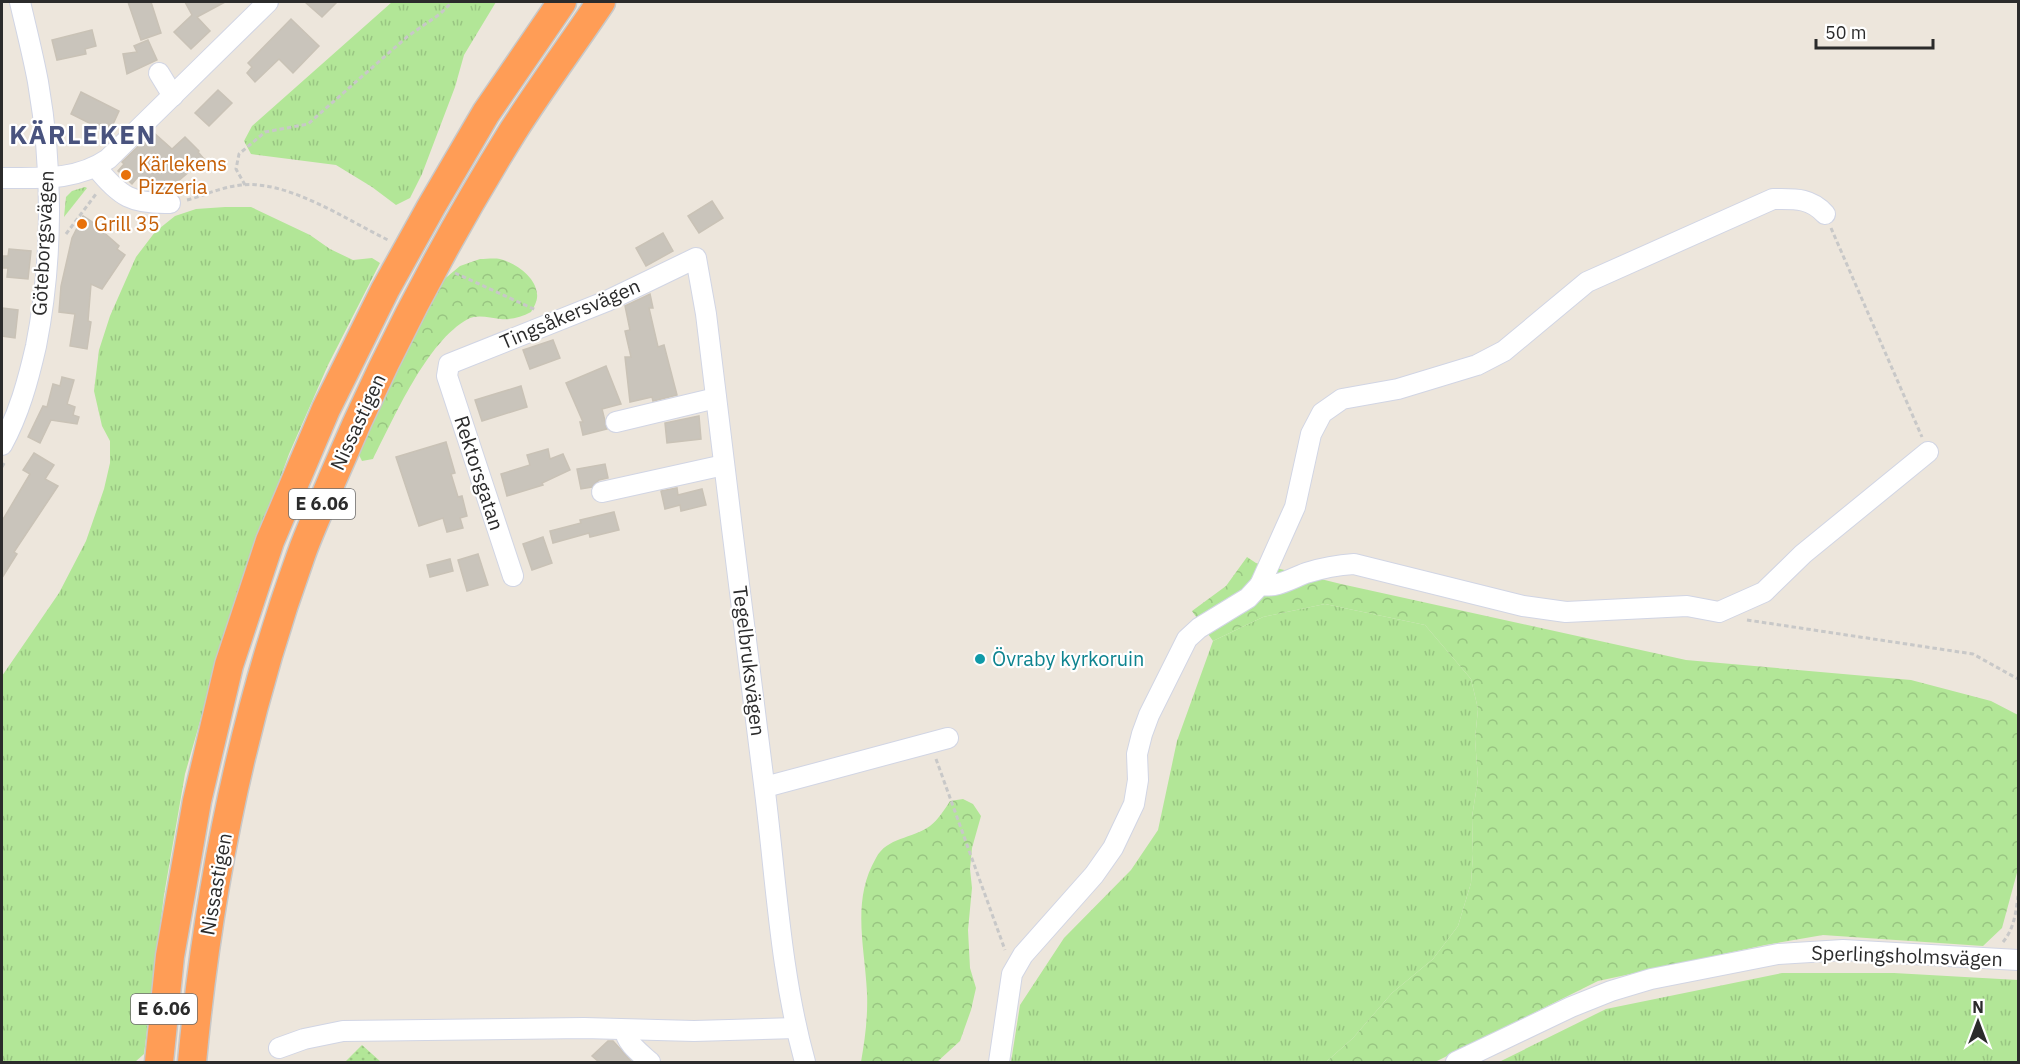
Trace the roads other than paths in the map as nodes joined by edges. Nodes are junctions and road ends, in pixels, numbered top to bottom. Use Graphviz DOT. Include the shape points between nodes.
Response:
graph roads {
  1 [pos="20,2"];
  2 [pos="268,2"];
  3 [pos="562,2"];
  4 [pos="601,2"];
  5 [pos="159,73"];
  6 [pos="173,96"];
  7 [pos="96,167"];
  8 [pos="2,178"];
  9 [pos="49,178"];
  10 [pos="170,203"];
  11 [pos="1825,214"];
  12 [pos="696,258"];
  13 [pos="447,370"];
  14 [pos="716,398"];
  15 [pos="10,411"];
  16 [pos="616,422"];
  17 [pos="2,445"];
  18 [pos="1928,452"];
  19 [pos="724,465"];
  20 [pos="602,492"];
  21 [pos="513,576"];
  22 [pos="1260,585"];
  23 [pos="939,741"];
  24 [pos="765,787"];
  25 [pos="2019,960"];
  26 [pos="796,1028"];
  27 [pos="625,1029"];
  28 [pos="279,1048"];
  29 [pos="159,1062"];
  30 [pos="192,1062"];
  31 [pos="650,1062"];
  32 [pos="805,1062"];
  33 [pos="999,1062"];
  34 [pos="1456,1062"];
  1 -- 9 [label="street, Göteborgsvägen" via="38,82"];
  2 -- 6 [label="street"];
  3 -- 29 [label="highway, Nissastigen / E 6.06" via="486,113 385,290 326,409 270,541 229,665 197,801 170,956"];
  4 -- 30 [label="highway, Nissastigen / E 6.06" via="514,129 462,217 357,420 301,553 262,672 229,807 204,958"];
  5 -- 6 [label="street"];
  6 -- 7 [label="street"];
  7 -- 9 [label="street"];
  7 -- 10 [label="street" via="122,194 137,201"];
  8 -- 9 [label="street"];
  9 -- 15 [label="street, Göteborgsvägen" via="44,296 29,376"];
  11 -- 22 [label="street" via="1804,199 1773,199 1587,282 1504,351 1477,365 1398,389 1342,399 1322,413 1311,434 1296,507"];
  12 -- 13 [label="street, Tingsåkersvägen" via="607,301 449,364"];
  12 -- 14 [label="street, Tegelbruksvägen"];
  13 -- 21 [label="street, Rektorsgatan"];
  14 -- 16 [label="street"];
  14 -- 19 [label="street, Tegelbruksvägen"];
  15 -- 17 [label="street, Göteborgsvägen"];
  18 -- 22 [label="street" via="1803,554 1764,592 1719,612 1687,606 1566,612 1523,606 1354,564 1334,565 1271,587"];
  19 -- 20 [label="street"];
  19 -- 24 [label="street, Tegelbruksvägen"];
  22 -- 33 [label="street" via="1248,598 1187,639 1142,734 1134,804 1113,848 1013,972"];
  23 -- 24 [label="street"];
  24 -- 26 [label="street, Tegelbruksvägen" via="779,921"];
  25 -- 34 [label="street, Sperlingsholmsvägen" via="1843,950 1779,954 1651,979 1611,991"];
  26 -- 27 [label="street"];
  26 -- 32 [label="street, Tegelbruksvägen"];
  27 -- 28 [label="street" via="343,1031"];
  27 -- 31 [label="street" via="628,1041"];
}
